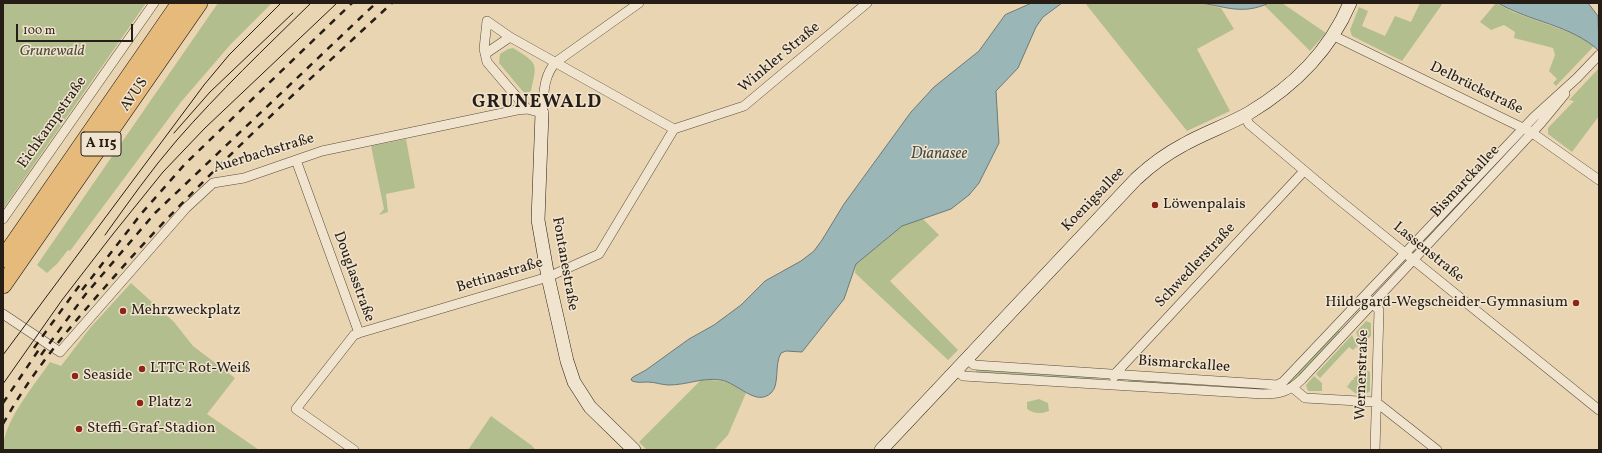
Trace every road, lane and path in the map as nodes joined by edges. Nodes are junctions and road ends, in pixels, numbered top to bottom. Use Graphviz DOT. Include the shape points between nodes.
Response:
graph roads {
  1 [pos="154,3"];
  2 [pos="180,3"];
  3 [pos="199,3"];
  4 [pos="639,3"];
  5 [pos="867,3"];
  6 [pos="1350,3"];
  7 [pos="1334,36"];
  8 [pos="510,37"];
  9 [pos="485,54"];
  10 [pos="1597,57"];
  11 [pos="556,62"];
  12 [pos="527,109"];
  13 [pos="542,113"];
  14 [pos="1244,115"];
  15 [pos="674,129"];
  16 [pos="1528,130"];
  17 [pos="296,160"];
  18 [pos="1304,171"];
  19 [pos="1599,180"];
  20 [pos="3,219"];
  21 [pos="1406,253"];
  22 [pos="3,259"];
  23 [pos="1414,260"];
  24 [pos="548,277"];
  25 [pos="3,285"];
  26 [pos="1365,296"];
  27 [pos="1372,303"];
  28 [pos="3,314"];
  29 [pos="359,333"];
  30 [pos="967,359"];
  31 [pos="957,370"];
  32 [pos="1115,374"];
  33 [pos="1114,384"];
  34 [pos="1293,388"];
  35 [pos="1376,402"];
  36 [pos="1599,410"];
  37 [pos="354,450"];
  38 [pos="634,450"];
  39 [pos="882,450"];
  40 [pos="1375,450"];
  41 [pos="1437,450"];
  1 -- 20 [label="street, Eichkampstraße"];
  2 -- 22 [label="highway, AVUS / A 115"];
  3 -- 25 [label="highway, AVUS / A 115"];
  4 -- 11 [label="street"];
  5 -- 15 [label="street, Winkler Straße" via="744,106"];
  6 -- 7 [label="main road, Koenigsallee"];
  7 -- 14 [label="main road, Koenigsallee" via="1323,51 1287,87"];
  7 -- 16 [label="street, Delbrückstraße"];
  8 -- 9 [label="street"];
  8 -- 9 [label="street" via="487,21"];
  8 -- 11 [label="street"];
  9 -- 12 [label="street" via="487,62"];
  10 -- 16 [label="street, Bismarckallee"];
  11 -- 13 [label="street, Fontanestraße" via="547,74"];
  11 -- 15 [label="street"];
  12 -- 13 [label="street, Auerbachstraße"];
  12 -- 17 [label="street, Auerbachstraße" via="322,150"];
  13 -- 24 [label="main road, Fontanestraße" via="538,220"];
  14 -- 18 [label="street, Lassenstraße" via="1248,124"];
  14 -- 30 [label="main road, Koenigsallee" via="1183,145 1155,162 1140,175"];
  15 -- 24 [label="street, Bettinastraße" via="599,254"];
  16 -- 19 [label="street, Delbrückstraße"];
  16 -- 21 [label="street, Bismarckallee"];
  16 -- 23 [label="street, Bismarckallee"];
  17 -- 28 [label="street, Auerbachstraße" via="244,178 216,182 204,190 60,352"];
  17 -- 29 [label="street, Douglasstraße"];
  18 -- 21 [label="street, Lassenstraße"];
  18 -- 32 [label="street, Schwedlerstraße"];
  21 -- 23 [label="street, Lassenstraße"];
  21 -- 26 [label="street, Bismarckallee"];
  23 -- 27 [label="street, Bismarckallee"];
  23 -- 36 [label="street, Lassenstraße"];
  24 -- 29 [label="street, Bettinastraße"];
  24 -- 38 [label="main road, Fontanestraße" via="574,382 590,408"];
  26 -- 27 [label="street"];
  26 -- 32 [label="street, Bismarckallee" via="1286,380 1277,385"];
  27 -- 34 [label="street, Bismarckallee"];
  27 -- 35 [label="street, Wernerstraße" via="1379,310"];
  29 -- 37 [label="street, Douglasstraße" via="354,335 296,409"];
  30 -- 31 [label="main road, Koenigsallee"];
  30 -- 32 [label="street, Bismarckallee" via="974,365"];
  31 -- 33 [label="street, Bismarckallee" via="963,376"];
  31 -- 39 [label="main road, Koenigsallee"];
  32 -- 33 [label="street"];
  33 -- 34 [label="street, Bismarckallee" via="1263,394 1278,394"];
  34 -- 35 [label="street" via="1305,398"];
  35 -- 40 [label="street, Wernerstraße"];
  35 -- 41 [label="street"];
}
